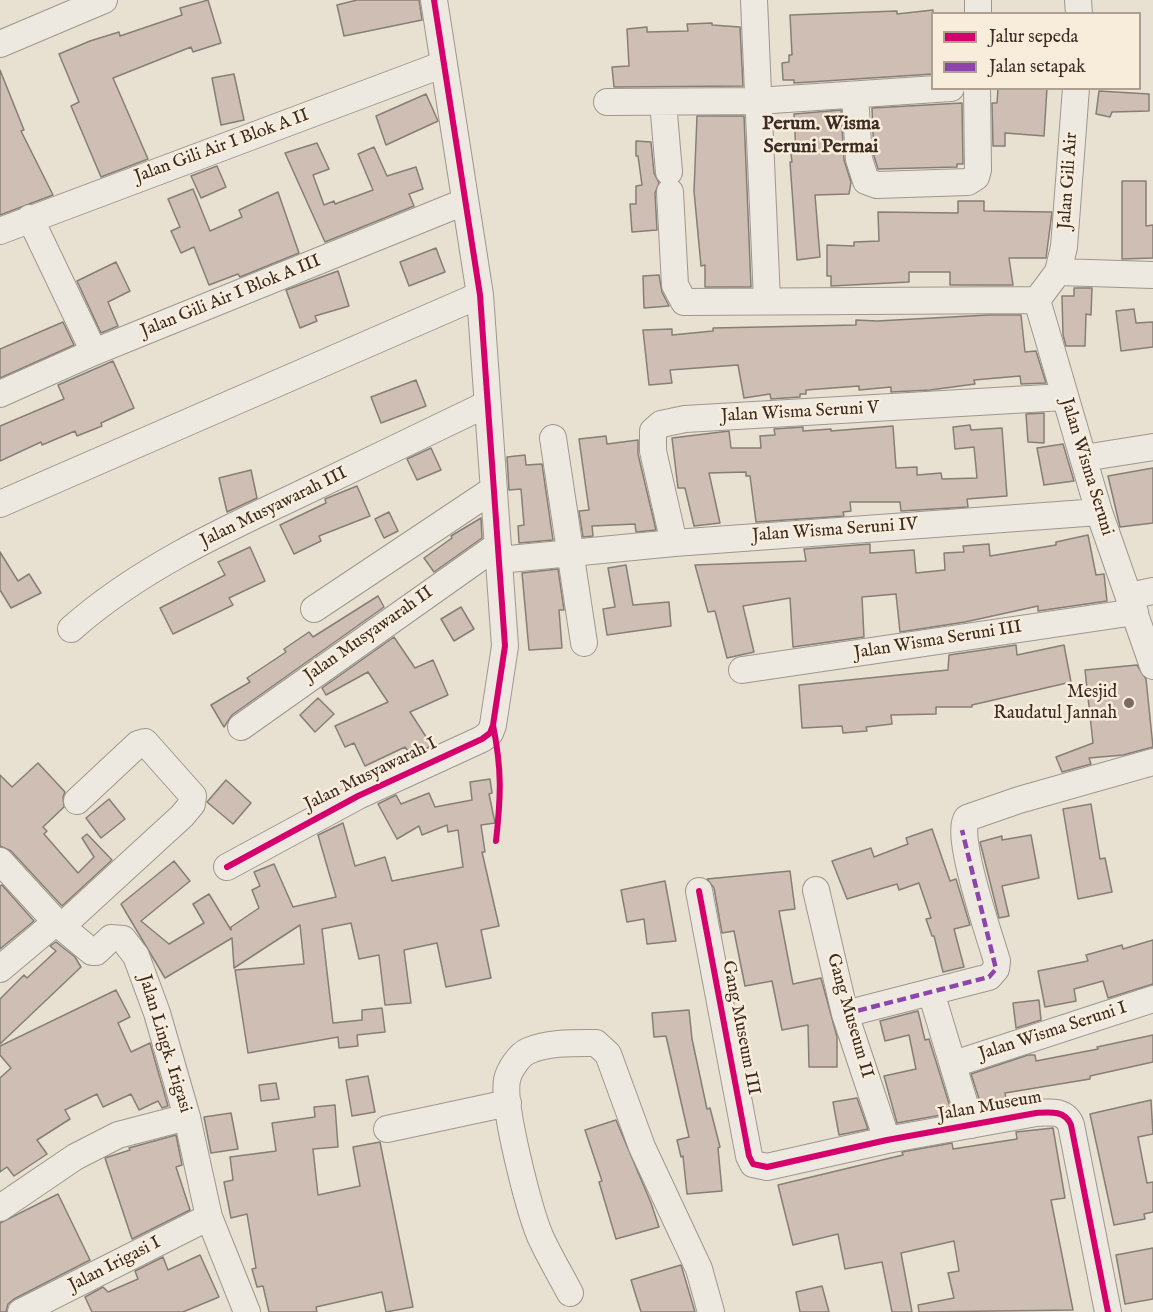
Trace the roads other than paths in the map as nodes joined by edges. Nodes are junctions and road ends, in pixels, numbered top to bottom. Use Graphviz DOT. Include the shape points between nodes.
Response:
graph roads {
  1 [pos="104,0"];
  2 [pos="434,0"];
  3 [pos="754,0"];
  4 [pos="0,45"];
  5 [pos="444,64"];
  6 [pos="931,89"];
  7 [pos="977,90"];
  8 [pos="1076,90"];
  9 [pos="855,95"];
  10 [pos="757,101"];
  11 [pos="607,102"];
  12 [pos="663,102"];
  13 [pos="464,202"];
  14 [pos="30,218"];
  15 [pos="0,231"];
  16 [pos="1058,272"];
  17 [pos="1153,275"];
  18 [pos="480,296"];
  19 [pos="767,300"];
  20 [pos="1036,300"];
  21 [pos="94,352"];
  22 [pos="0,394"];
  23 [pos="1064,397"];
  24 [pos="488,404"];
  25 [pos="553,438"];
  26 [pos="1153,447"];
  27 [pos="1084,459"];
  28 [pos="494,489"];
  29 [pos="0,504"];
  30 [pos="1099,512"];
  31 [pos="674,543"];
  32 [pos="499,552"];
  33 [pos="572,553"];
  34 [pos="1139,600"];
  35 [pos="314,609"];
  36 [pos="71,629"];
  37 [pos="584,644"];
  38 [pos="1153,666"];
  39 [pos="742,670"];
  40 [pos="241,727"];
  41 [pos="1153,762"];
  42 [pos="77,801"];
  43 [pos="0,861"];
  44 [pos="227,867"];
  45 [pos="816,890"];
  46 [pos="699,891"];
  47 [pos="59,924"];
  48 [pos="0,969"];
  49 [pos="931,992"];
  50 [pos="1153,999"];
  51 [pos="845,1014"];
  52 [pos="954,1064"];
  53 [pos="508,1103"];
  54 [pos="187,1117"];
  55 [pos="971,1125"];
  56 [pos="387,1129"];
  57 [pos="887,1140"];
  58 [pos="758,1167"];
  59 [pos="0,1208"];
  60 [pos="209,1217"];
  61 [pos="570,1293"];
  62 [pos="21,1312"];
  63 [pos="247,1312"];
  64 [pos="711,1312"];
  65 [pos="1108,1312"];
  1 -- 4 [label="street"];
  2 -- 5 [label="street, Jalan Musyawarah I"];
  3 -- 10 [label="street"];
  5 -- 13 [label="street, Jalan Musyawarah I"];
  5 -- 14 [label="street, Jalan Gili Air I Blok A II"];
  6 -- 9 [label="street"];
  7 -- 9 [label="street" via="978,170 968,182 877,185 866,181 860,159"];
  8 -- 16 [label="street, Jalan Gili Air" via="1064,247"];
  9 -- 10 [label="street"];
  10 -- 12 [label="street"];
  10 -- 19 [label="street"];
  11 -- 12 [label="street"];
  12 -- 19 [label="street" via="675,285 682,300"];
  13 -- 18 [label="street, Jalan Musyawarah I"];
  13 -- 21 [label="street, Jalan Gili Air I Blok A III"];
  14 -- 15 [label="street, Jalan Gili Air I Blok A II"];
  14 -- 21 [label="street"];
  16 -- 17 [label="street"];
  16 -- 20 [label="street"];
  18 -- 24 [label="street, Jalan Musyawarah I"];
  18 -- 29 [label="street"];
  19 -- 20 [label="street"];
  20 -- 23 [label="street, Jalan Wisma Seruni"];
  21 -- 22 [label="street, Jalan Gili Air I Blok A III"];
  23 -- 27 [label="street, Jalan Wisma Seruni"];
  23 -- 31 [label="street, Jalan Wisma Seruni V" via="685,419 661,424 653,430 653,451"];
  24 -- 28 [label="street, Jalan Musyawarah I"];
  24 -- 36 [label="street, Jalan Musyawarah III" via="232,526 159,566"];
  25 -- 33 [label="street"];
  26 -- 27 [label="street"];
  27 -- 30 [label="street, Jalan Wisma Seruni"];
  28 -- 32 [label="street, Jalan Musyawarah I"];
  28 -- 35 [label="street"];
  30 -- 31 [label="street, Jalan Wisma Seruni IV"];
  30 -- 34 [label="street, Jalan Wisma Seruni"];
  31 -- 33 [label="street, Jalan Wisma Seruni IV"];
  32 -- 33 [label="street, Jalan Wisma Seruni IV"];
  32 -- 40 [label="street, Jalan Musyawarah II"];
  32 -- 44 [label="street, Jalan Musyawarah I" via="505,646 493,725 486,736 358,796"];
  33 -- 37 [label="street"];
  34 -- 38 [label="street, Jalan Wisma Seruni"];
  34 -- 39 [label="street, Jalan Wisma Seruni III"];
  41 -- 49 [label="street" via="967,818 962,830 996,969 989,977"];
  42 -- 47 [label="street" via="138,744 145,742 193,796 182,816"];
  43 -- 47 [label="street, Jalan Lingk. Irigasi"];
  45 -- 51 [label="street, Gang Museum II"];
  46 -- 58 [label="street, Gang Museum III" via="749,1156"];
  47 -- 48 [label="street"];
  47 -- 54 [label="street, Jalan Lingk. Irigasi" via="92,952 117,937 136,956 157,1012"];
  49 -- 51 [label="street"];
  49 -- 52 [label="street"];
  50 -- 52 [label="street, Jalan Wisma Seruni I"];
  51 -- 57 [label="street, Gang Museum II"];
  52 -- 55 [label="street"];
  53 -- 56 [label="street"];
  53 -- 61 [label="street" via="522,1181 540,1235"];
  53 -- 64 [label="street" via="507,1079 527,1051 565,1043 596,1043 603,1048 642,1147 699,1269"];
  54 -- 59 [label="street" via="118,1135 75,1157"];
  54 -- 60 [label="street, Jalan Lingk. Irigasi"];
  55 -- 57 [label="street, Jalan Museum"];
  55 -- 65 [label="street, Jalan Museum" via="1053,1112 1068,1118"];
  57 -- 58 [label="street, Jalan Museum"];
  60 -- 62 [label="street, Jalan Irigasi I"];
  60 -- 63 [label="street, Jalan Lingk. Irigasi"];
}
